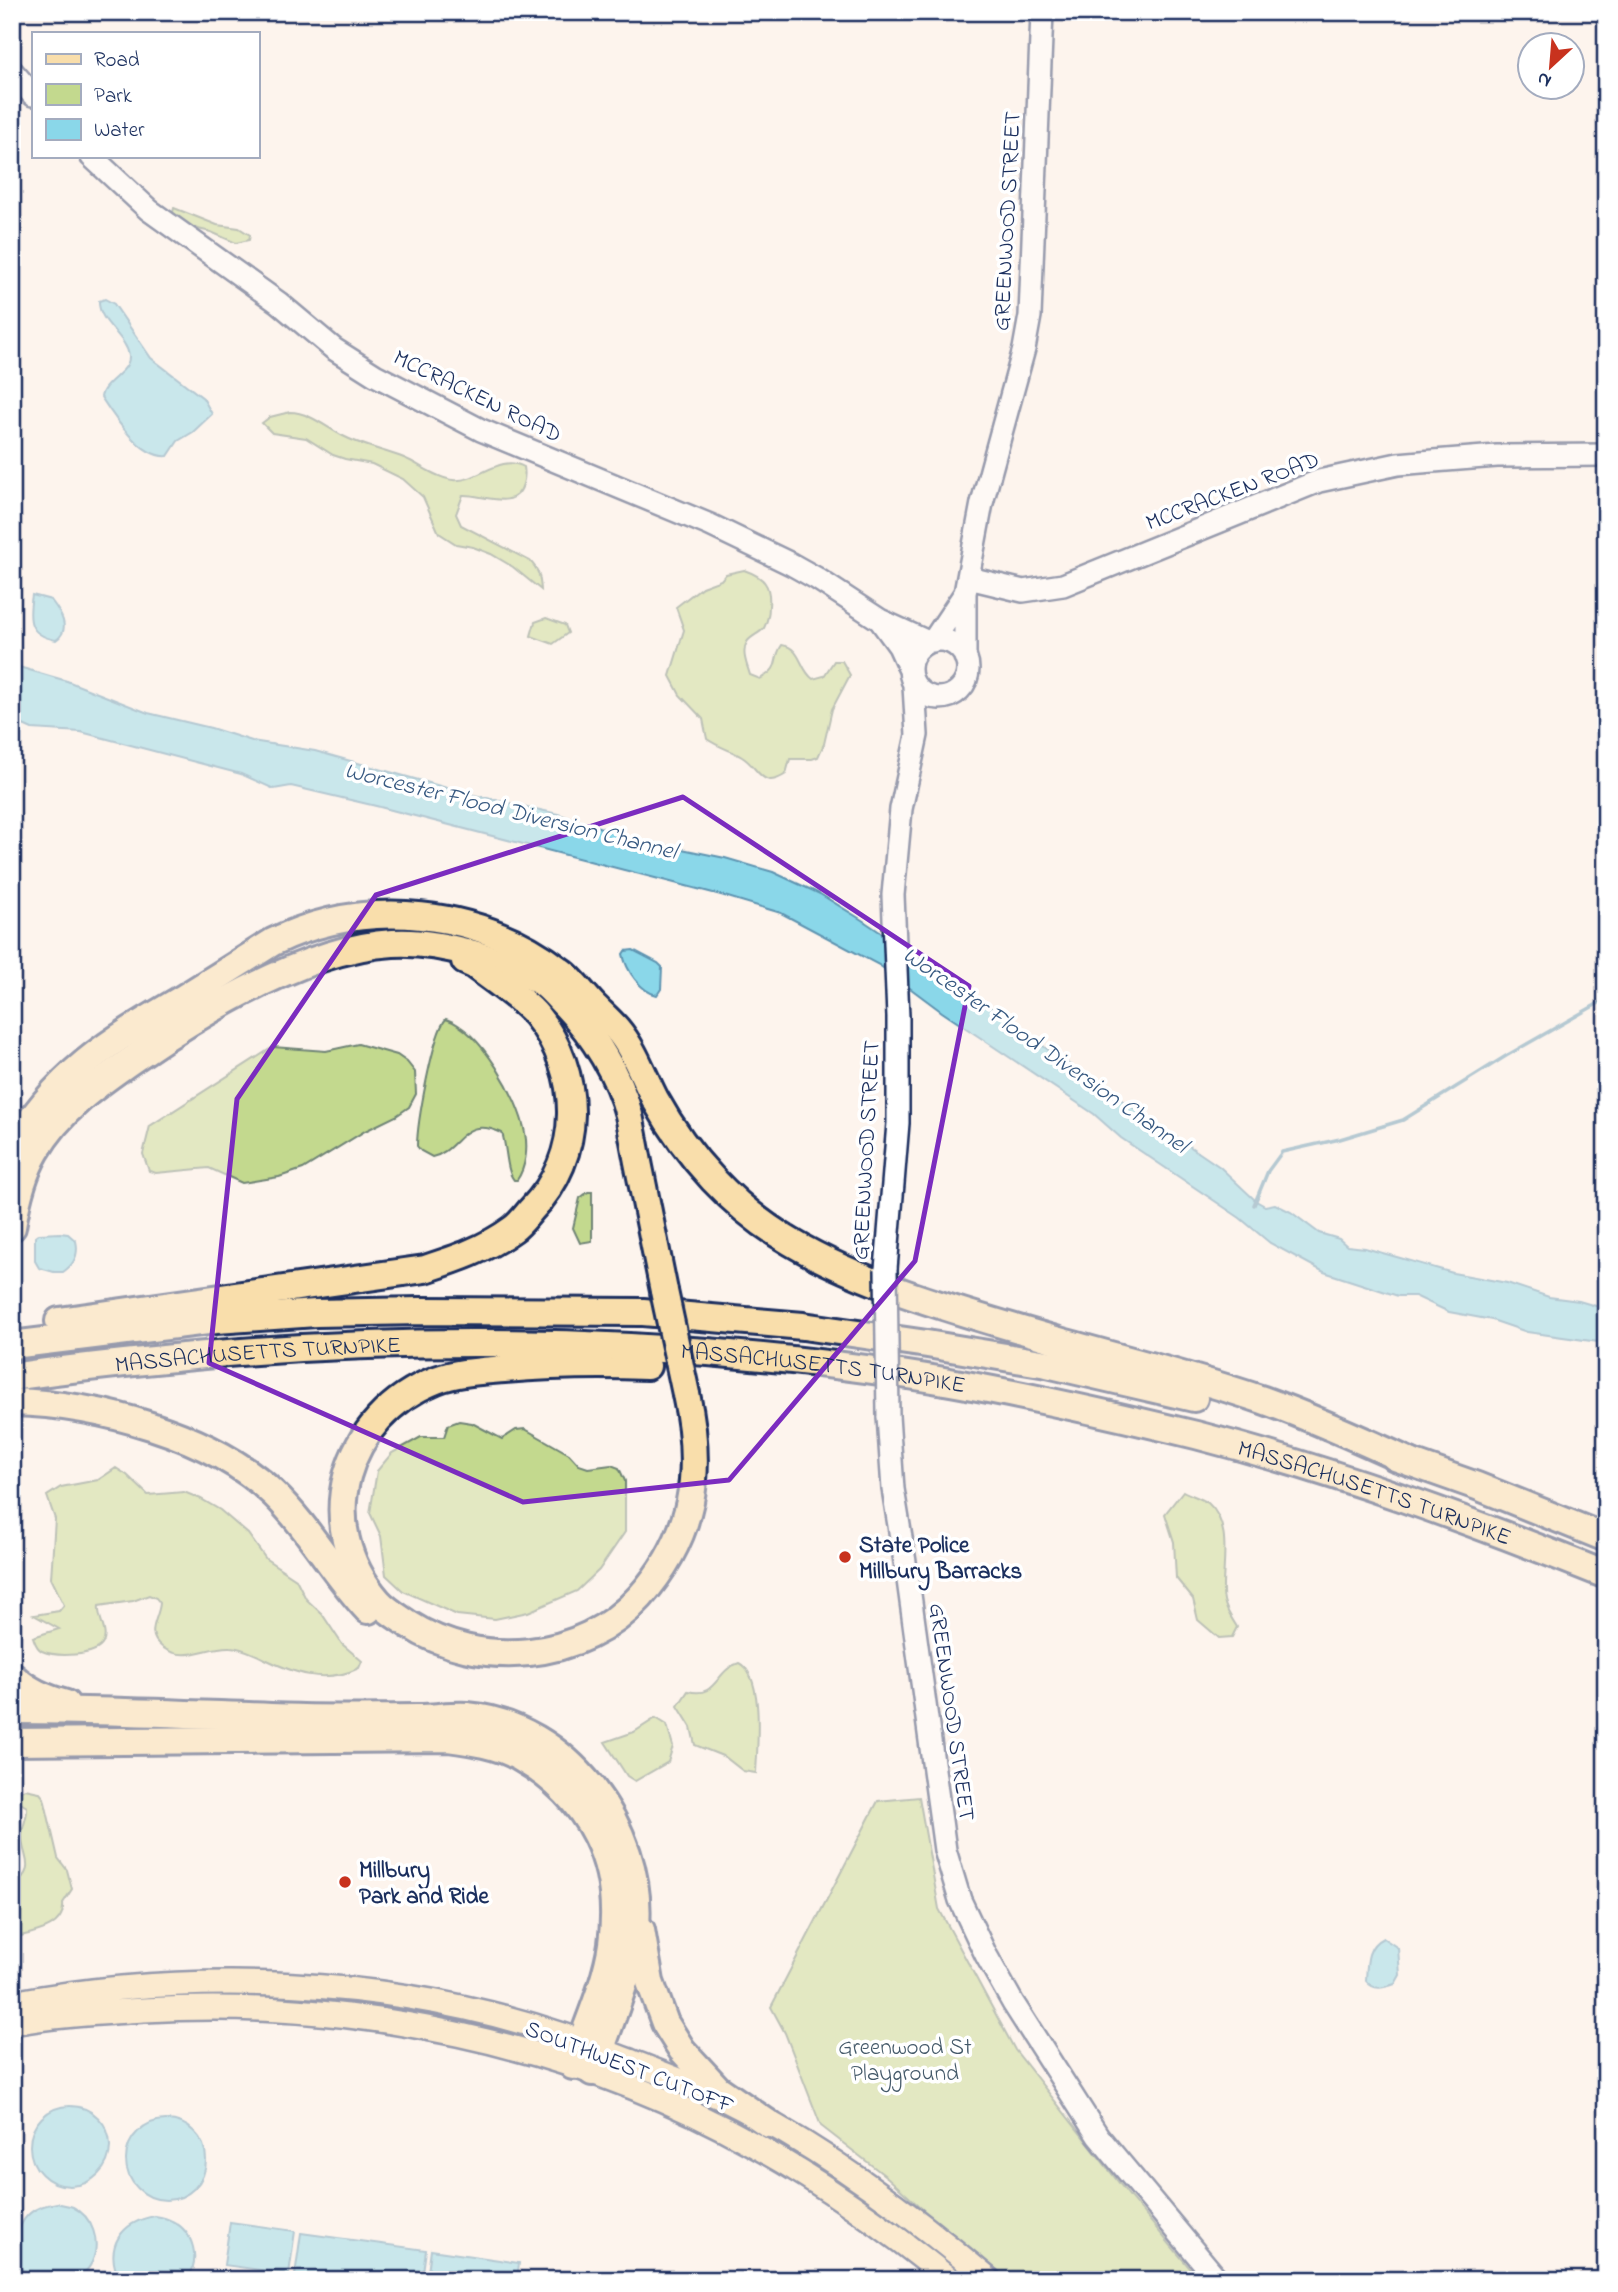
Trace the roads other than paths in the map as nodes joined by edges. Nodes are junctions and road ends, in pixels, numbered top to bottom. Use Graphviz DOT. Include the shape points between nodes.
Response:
graph roads {
  1 [pos="1042,12"];
  2 [pos="12,71"];
  3 [pos="32,94"];
  4 [pos="93,158"];
  5 [pos="1606,455"];
  6 [pos="967,586"];
  7 [pos="880,620"];
  8 [pos="931,641"];
  9 [pos="965,657"];
  10 [pos="912,677"];
  11 [pos="945,698"];
  12 [pos="917,735"];
  13 [pos="417,945"];
  14 [pos="596,1008"];
  15 [pos="12,1150"];
  16 [pos="12,1227"];
  17 [pos="672,1292"];
  18 [pos="18,1337"];
  19 [pos="876,1371"];
  20 [pos="15,1389"];
  21 [pos="694,1394"];
  22 [pos="1410,1462"];
  23 [pos="1606,1538"];
  24 [pos="1606,1575"];
  25 [pos="12,1676"];
  26 [pos="12,1710"];
  27 [pos="91,1710"];
  28 [pos="12,1742"];
  29 [pos="635,1898"];
  30 [pos="12,2003"];
  31 [pos="12,2023"];
  32 [pos="587,2058"];
  33 [pos="769,2124"];
  34 [pos="950,2280"];
  35 [pos="989,2280"];
  36 [pos="1218,2280"];
  1 -- 6 [label="street, GREENWOOD STREET" via="1030,316 982,503"];
  2 -- 3 [label="street"];
  4 -- 7 [label="street, MCCRACKEN ROAD" via="149,210 375,375 481,429 791,564"];
  5 -- 6 [label="street, MCCRACKEN ROAD" via="1497,456 1398,464 1319,481 1063,585 1023,591"];
  6 -- 8 [label="street, GREENWOOD STREET"];
  6 -- 9 [label="street, GREENWOOD STREET"];
  7 -- 8 [label="street, MCCRACKEN ROAD"];
  7 -- 10 [label="street, MCCRACKEN ROAD" via="899,646"];
  8 -- 9 [label="street" via="952,643"];
  8 -- 10 [label="street" via="915,652"];
  9 -- 11 [label="street" via="965,682"];
  10 -- 11 [label="street" via="928,697"];
  10 -- 12 [label="street, GREENWOOD STREET"];
  11 -- 12 [label="street, GREENWOOD STREET"];
  12 -- 36 [label="street, GREENWOOD STREET, bridge" via="900,813 893,895 898,1123 886,1269 888,1416 890,1467 945,1850 960,1900 1013,2003 1098,2136"];
  13 -- 16 [label="highway" via="394,942 326,956 261,984 177,1030 106,1078 77,1100 36,1152"];
  13 -- 17 [label="highway" via="473,953 512,967 545,985 582,1022 616,1079 628,1113"];
  13 -- 18 [label="highway" via="474,965 536,1014 568,1077 572,1129 566,1155 541,1201 514,1228 476,1252 425,1269"];
  14 -- 15 [label="highway" via="563,973 523,947 488,932 409,914 334,920 273,942 103,1046 54,1090"];
  14 -- 17 [label="highway" via="639,1106"];
  14 -- 22 [label="highway" via="618,1030 684,1147 715,1183 788,1241 872,1280 1018,1329 1263,1400"];
  17 -- 21 [label="highway"];
  18 -- 22 [label="highway, MASSACHUSETTS TURNPIKE" via="316,1313 695,1315 848,1332 1070,1369 1243,1411"];
  19 -- 20 [label="highway, MASSACHUSETTS TURNPIKE" via="597,1345 359,1344 113,1364"];
  19 -- 21 [label="highway" via="815,1375 583,1364 439,1379 409,1392 375,1420 351,1462 345,1482 344,1532 363,1578 379,1602 398,1618 425,1635 471,1650 545,1650 603,1627 650,1586 667,1562 684,1521 694,1479"];
  19 -- 24 [label="highway, MASSACHUSETTS TURNPIKE" via="1025,1396 1199,1436 1421,1504"];
  20 -- 21 [label="highway" via="191,1442 231,1462 274,1494 381,1624 436,1655 505,1669 531,1667 594,1649 629,1628 666,1590 693,1543 706,1497 710,1461"];
  22 -- 23 [label="highway, MASSACHUSETTS TURNPIKE"];
  25 -- 27 [label="highway" via="41,1697"];
  26 -- 27 [label="highway"];
  27 -- 29 [label="highway" via="306,1718 466,1716 502,1723 552,1748 588,1784 619,1832"];
  28 -- 32 [label="highway" via="447,1738 518,1756 551,1779 586,1815 603,1846 612,1880 612,1947"];
  29 -- 32 [label="highway" via="636,1926 628,1962"];
  29 -- 33 [label="highway" via="650,1982 665,2023 718,2090"];
  30 -- 32 [label="main road, SOUTHWEST CUTOFF" via="71,1992 184,1983 354,1990 463,2008"];
  31 -- 32 [label="main road, SOUTHWEST CUTOFF" via="172,2008 311,2012"];
  32 -- 33 [label="main road, SOUTHWEST CUTOFF" via="680,2080"];
  32 -- 34 [label="main road, SOUTHWEST CUTOFF" via="646,2093 755,2145 862,2213"];
  33 -- 35 [label="main road, SOUTHWEST CUTOFF" via="889,2200"];
}
